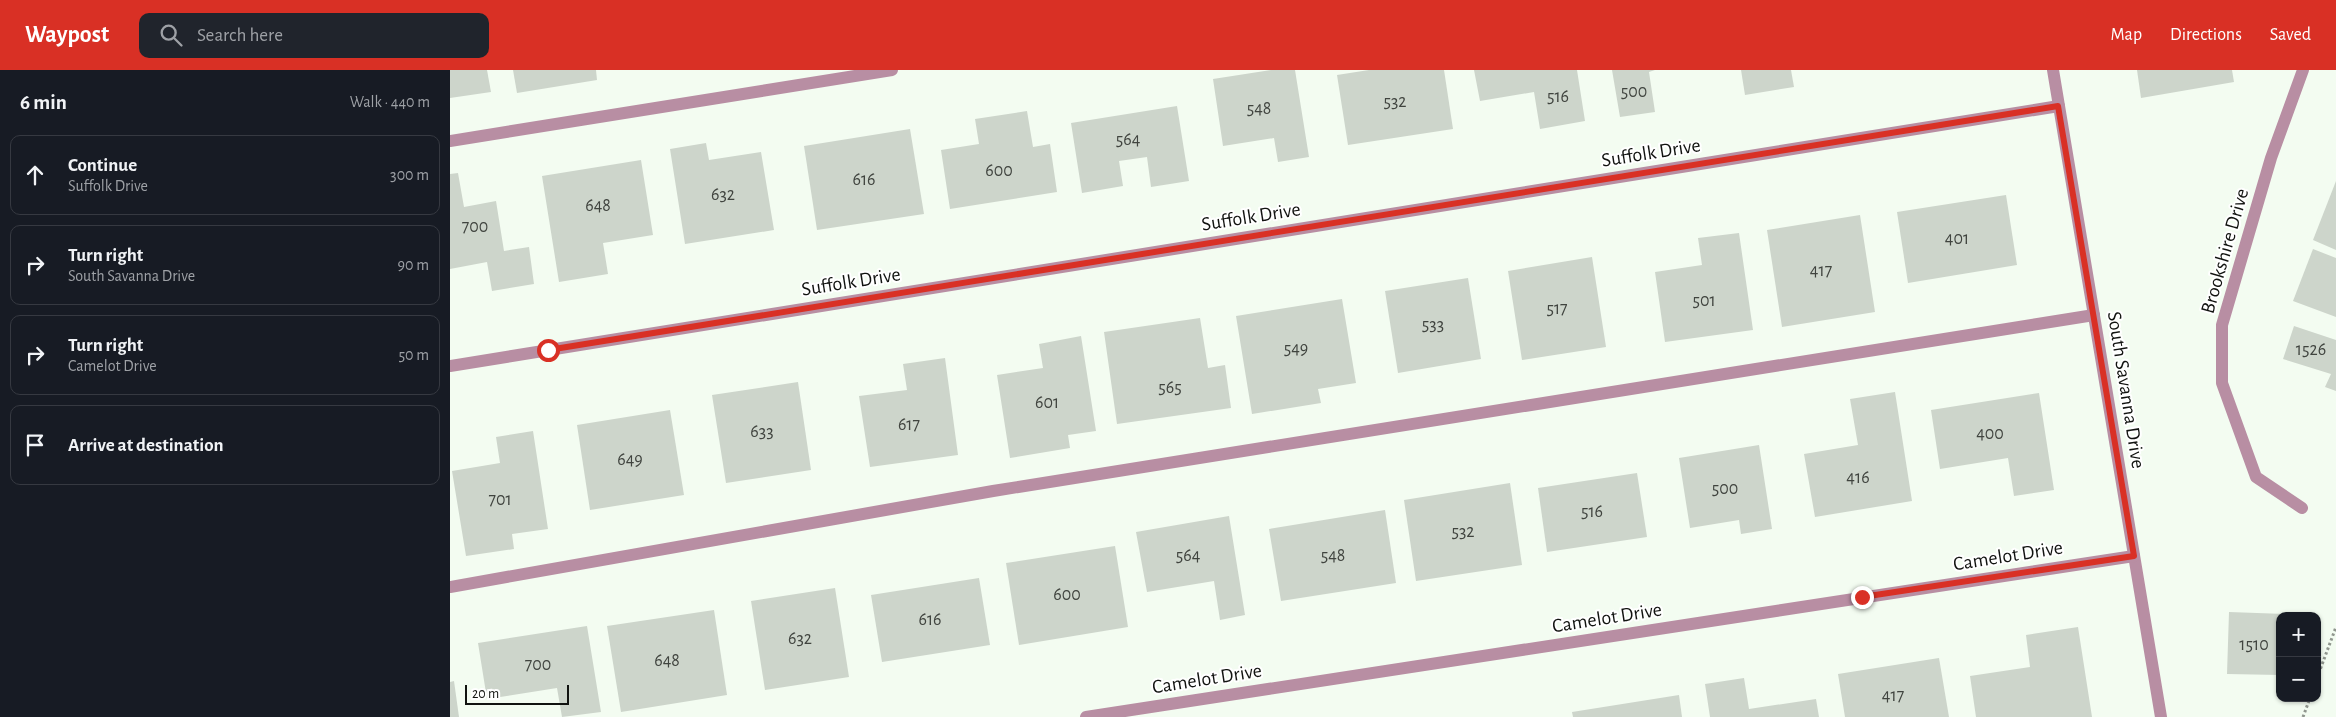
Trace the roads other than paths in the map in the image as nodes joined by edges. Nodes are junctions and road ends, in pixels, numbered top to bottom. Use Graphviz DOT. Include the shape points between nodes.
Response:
graph roads {
  1 [pos="892,70"];
  2 [pos="2053,70"];
  3 [pos="2303,70"];
  4 [pos="2058,106"];
  5 [pos="450,141"];
  6 [pos="2094,315"];
  7 [pos="450,366"];
  8 [pos="2302,508"];
  9 [pos="2134,556"];
  10 [pos="450,587"];
  11 [pos="1086,717"];
  12 [pos="2161,717"];
  1 -- 5 [label="street"];
  2 -- 4 [label="street, South Savanna Drive"];
  3 -- 8 [label="street, Brookshire Drive" via="2271,158 2222,325 2222,383 2256,476"];
  4 -- 6 [label="street, South Savanna Drive"];
  4 -- 7 [label="street, Suffolk Drive"];
  6 -- 9 [label="street, South Savanna Drive"];
  6 -- 10 [label="street" via="1002,490"];
  9 -- 11 [label="street, Camelot Drive"];
  9 -- 12 [label="street, South Savanna Drive"];
}
